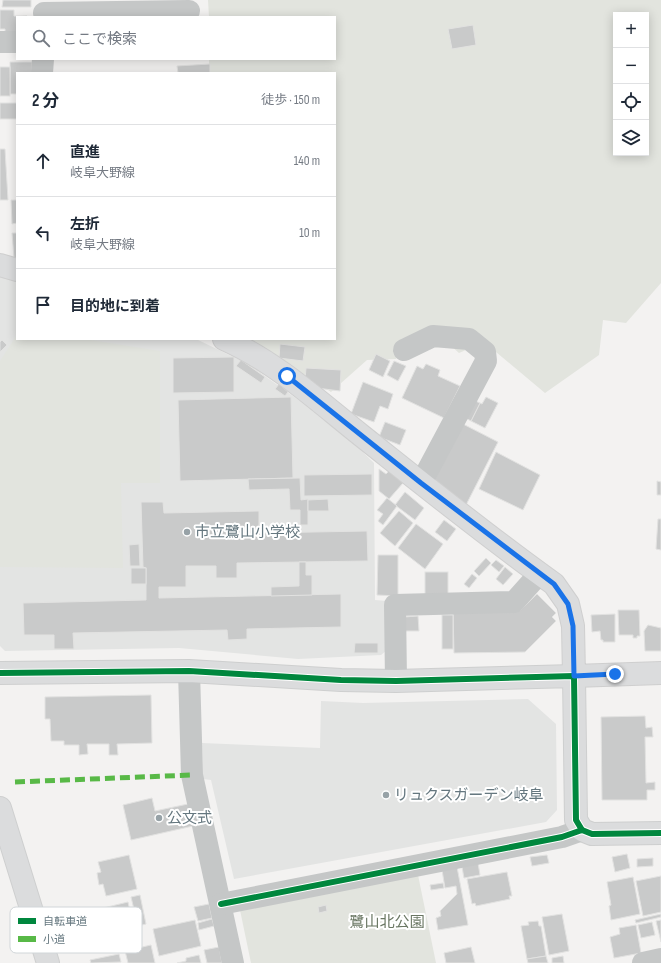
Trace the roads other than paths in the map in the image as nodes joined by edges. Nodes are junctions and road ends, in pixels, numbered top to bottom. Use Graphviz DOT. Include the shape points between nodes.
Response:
graph roads {
  1 [pos="44,10"];
  2 [pos="189,11"];
  3 [pos="0,42"];
  4 [pos="16,42"];
  5 [pos="43,60"];
  6 [pos="42,72"];
  7 [pos="0,265"];
  8 [pos="16,270"];
  9 [pos="226,340"];
  10 [pos="404,350"];
  11 [pos="421,483"];
  12 [pos="539,574"];
  13 [pos="189,671"];
  14 [pos="0,673"];
  15 [pos="661,673"];
  16 [pos="574,676"];
  17 [pos="396,681"];
  18 [pos="0,808"];
  19 [pos="582,830"];
  20 [pos="661,833"];
  21 [pos="221,904"];
  22 [pos="31,907"];
  23 [pos="45,953"];
  24 [pos="661,959"];
  25 [pos="48,963"];
  26 [pos="233,963"];
  27 [pos="643,963"];
  1 -- 2 [label="street"];
  3 -- 4 [label="street"];
  5 -- 6 [label="street"];
  7 -- 8 [label="street"];
  9 -- 11 [label="street" via="249,350 287,376"];
  10 -- 11 [label="street" via="432,336 469,339 485,352 486,361"];
  11 -- 12 [label="street"];
  12 -- 16 [label="street" via="554,584 568,604 573,626"];
  12 -- 17 [label="street" via="514,602 394,605"];
  13 -- 14 [label="street"];
  13 -- 17 [label="street"];
  13 -- 21 [label="street" via="192,775"];
  15 -- 16 [label="street"];
  16 -- 17 [label="street"];
  16 -- 19 [label="street" via="576,820"];
  18 -- 22 [label="street"];
  19 -- 20 [label="street" via="592,834"];
  19 -- 21 [label="street" via="562,837"];
  21 -- 26 [label="street"];
  23 -- 25 [label="street"];
  24 -- 27 [label="street"];
}
